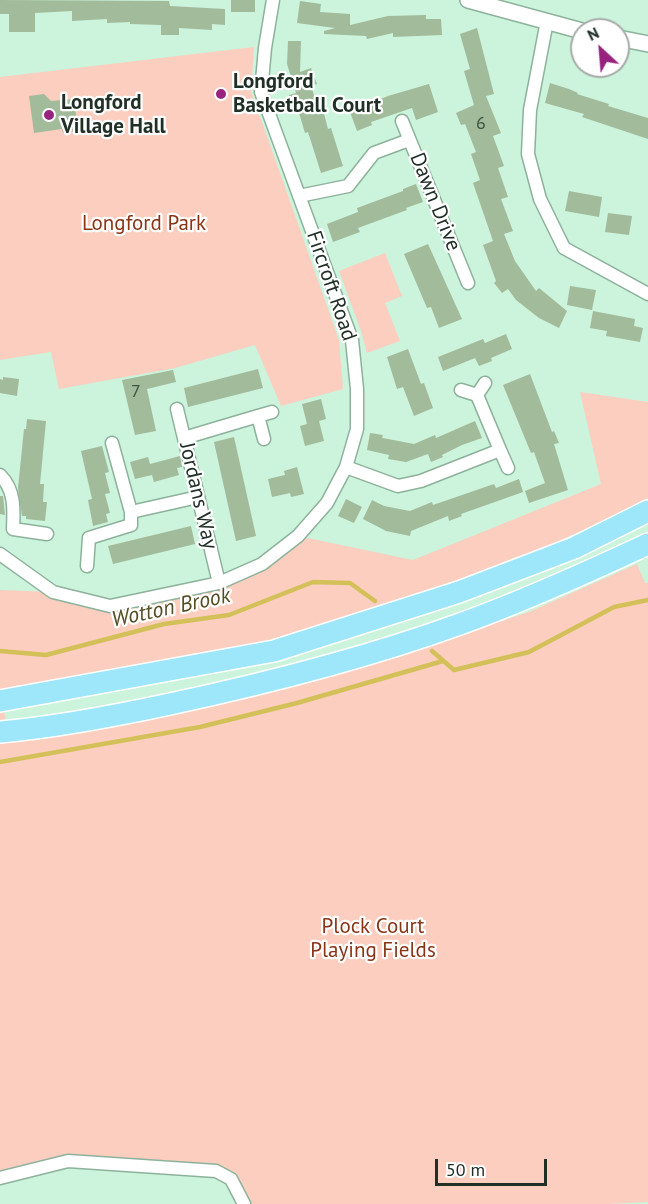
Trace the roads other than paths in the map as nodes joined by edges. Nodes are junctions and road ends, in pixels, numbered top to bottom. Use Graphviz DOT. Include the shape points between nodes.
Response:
graph roads {
  1 [pos="273,0"];
  2 [pos="468,0"];
  3 [pos="547,21"];
  4 [pos="570,28"];
  5 [pos="630,40"];
  6 [pos="648,44"];
  7 [pos="402,121"];
  8 [pos="409,140"];
  9 [pos="299,196"];
  10 [pos="468,283"];
  11 [pos="648,294"];
  12 [pos="484,383"];
  13 [pos="461,390"];
  14 [pos="477,395"];
  15 [pos="177,409"];
  16 [pos="272,412"];
  17 [pos="258,416"];
  18 [pos="184,438"];
  19 [pos="264,439"];
  20 [pos="112,443"];
  21 [pos="500,450"];
  22 [pos="346,467"];
  23 [pos="508,468"];
  24 [pos="0,475"];
  25 [pos="198,497"];
  26 [pos="648,511"];
  27 [pos="131,512"];
  28 [pos="47,534"];
  29 [pos="648,544"];
  30 [pos="0,554"];
  31 [pos="87,566"];
  32 [pos="219,583"];
  33 [pos="0,701"];
  34 [pos="0,732"];
  35 [pos="0,1178"];
  36 [pos="244,1204"];
  1 -- 9 [label="street, Fircroft Road" via="261,92"];
  2 -- 3 [label="street"];
  3 -- 4 [label="street"];
  3 -- 11 [label="street" via="530,110 528,154 540,199 564,248"];
  5 -- 6 [label="street"];
  7 -- 8 [label="street, Dawn Drive"];
  8 -- 9 [label="street" via="374,153 348,186"];
  8 -- 10 [label="street, Dawn Drive"];
  9 -- 22 [label="street, Fircroft Road" via="352,340 357,429"];
  12 -- 14 [label="street"];
  13 -- 14 [label="street"];
  14 -- 21 [label="street"];
  15 -- 18 [label="street, Jordans Way"];
  16 -- 17 [label="street"];
  17 -- 18 [label="street"];
  17 -- 19 [label="street"];
  18 -- 25 [label="street, Jordans Way"];
  20 -- 27 [label="street"];
  21 -- 22 [label="street" via="399,486"];
  21 -- 23 [label="street"];
  22 -- 32 [label="street, Fircroft Road" via="327,503 298,536 262,564"];
  24 -- 28 [label="street" via="8,482 14,501 14,529"];
  25 -- 27 [label="street"];
  25 -- 32 [label="street, Jordans Way"];
  26 -- 33 [label="highway" via="574,548 459,592 274,651"];
  27 -- 31 [label="street" via="130,525 89,538"];
  29 -- 34 [label="highway" via="459,624 366,655 250,687 102,718"];
  30 -- 32 [label="street, Fircroft Road" via="53,592 110,606"];
  35 -- 36 [label="street" via="68,1161 216,1171 231,1179"];
}
